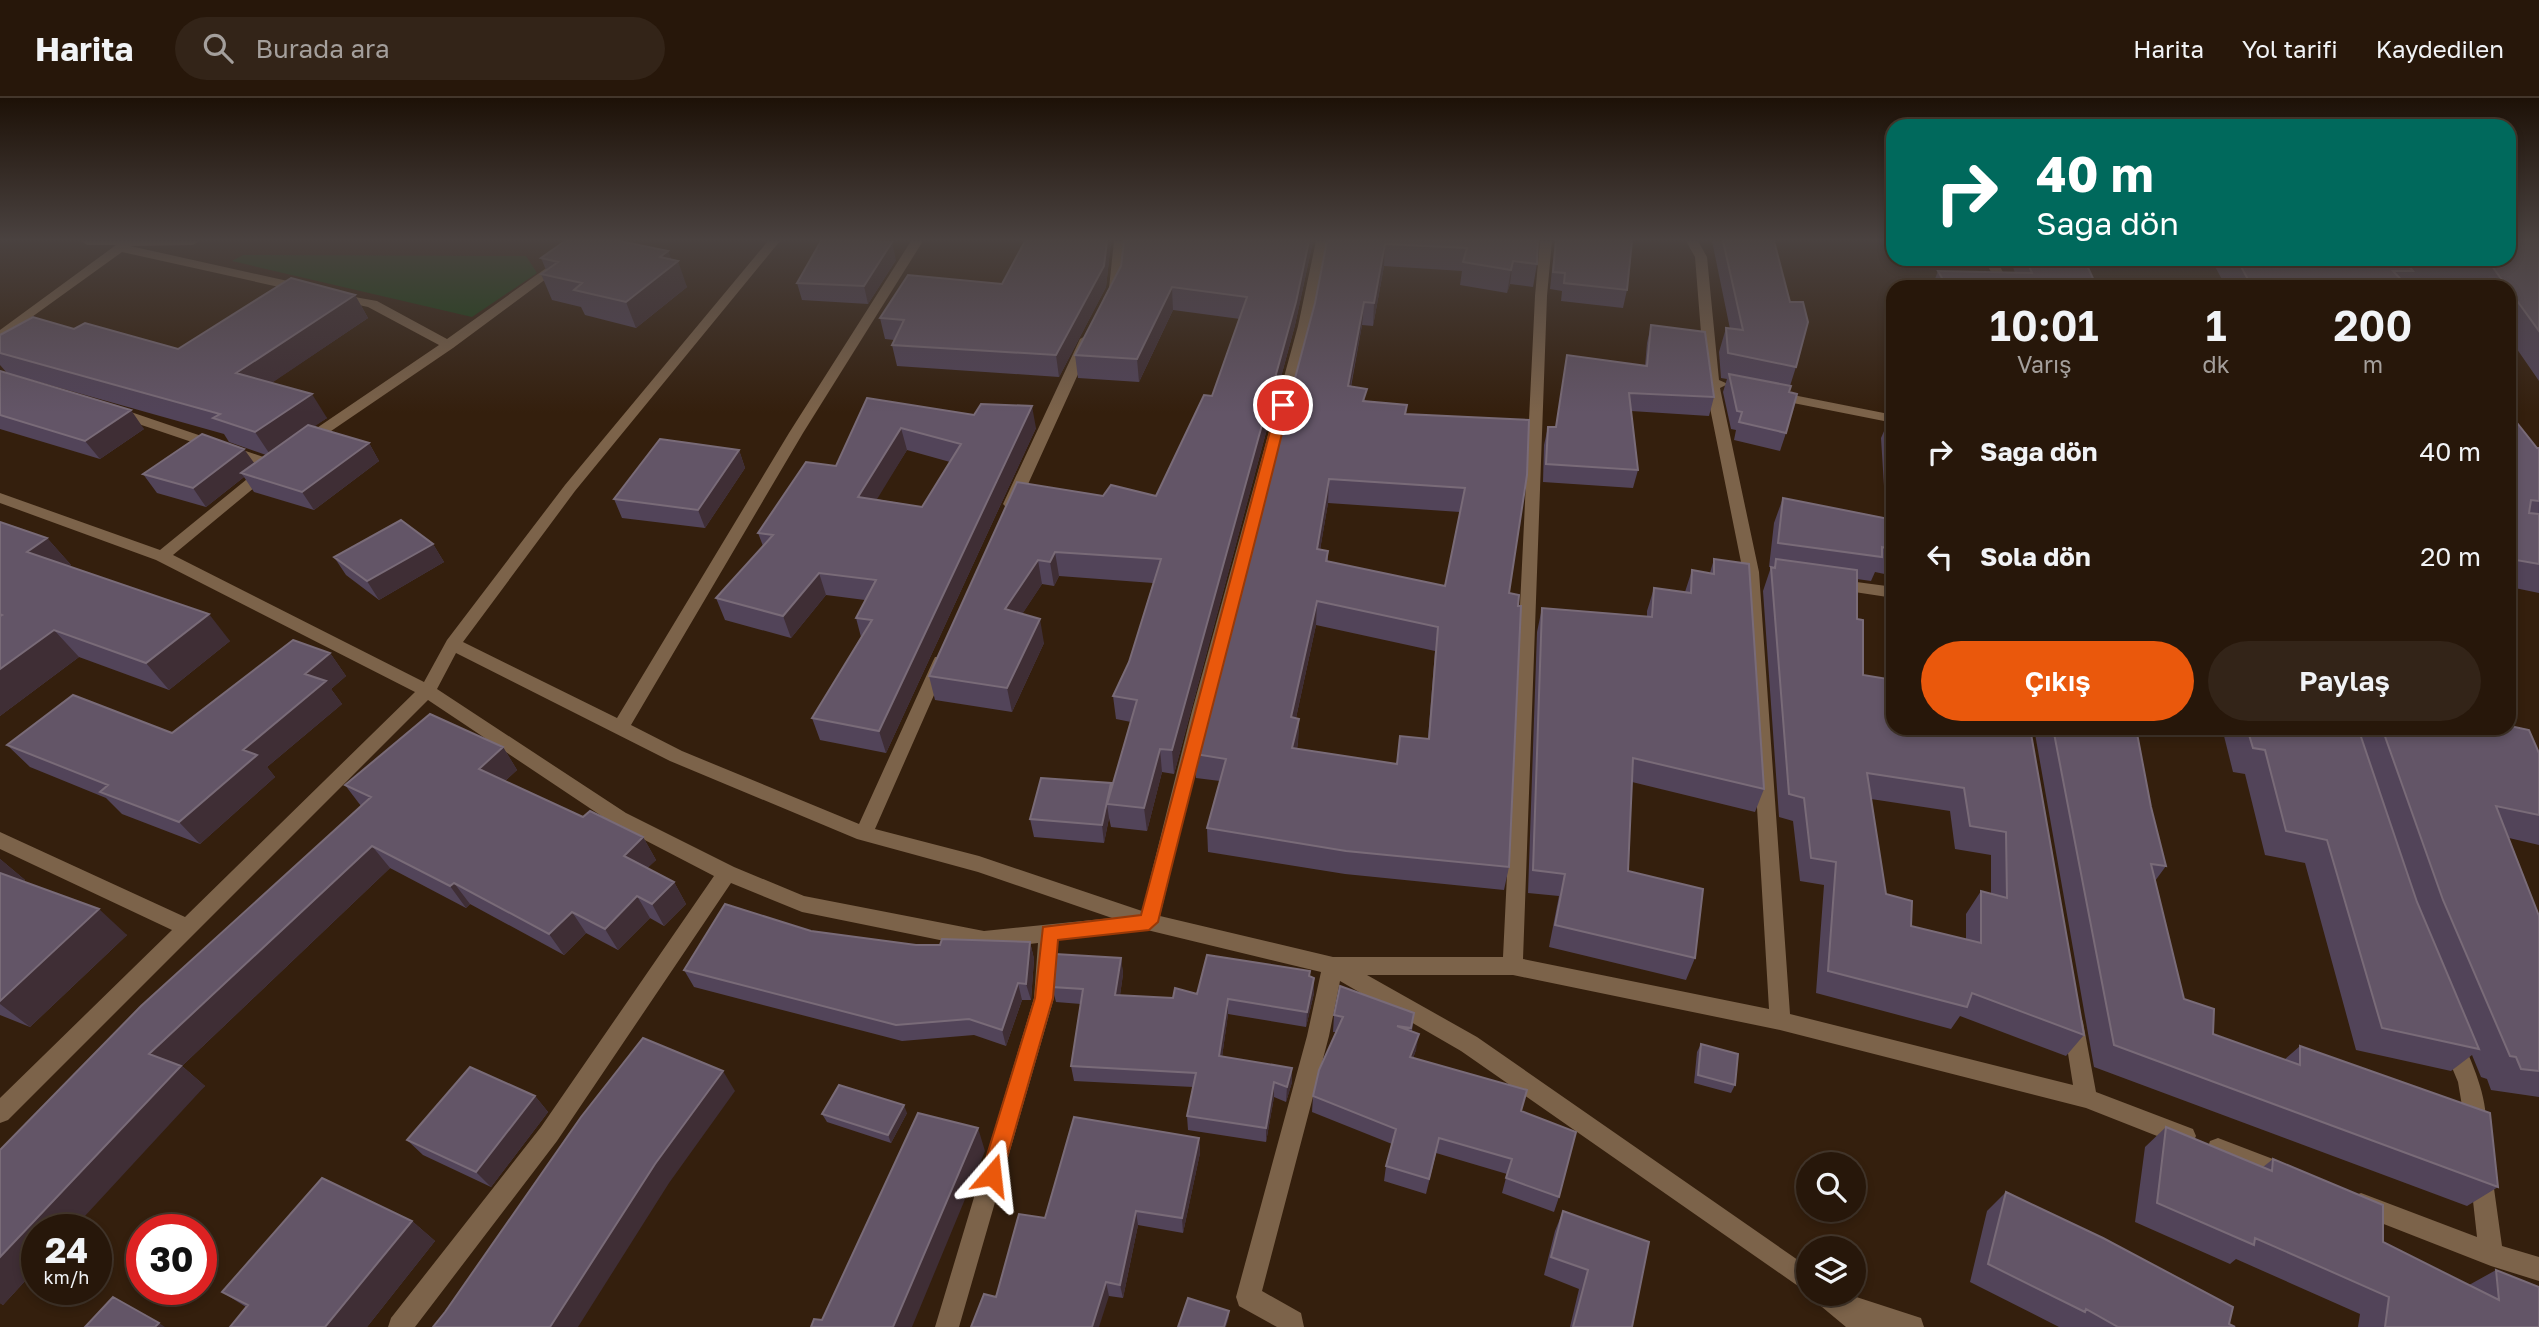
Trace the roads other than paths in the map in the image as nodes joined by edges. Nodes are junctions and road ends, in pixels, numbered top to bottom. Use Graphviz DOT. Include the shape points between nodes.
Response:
graph roads {
  1 [pos="52,298"];
  2 [pos="349,298"];
  3 [pos="512,298"];
  4 [pos="727,298"];
  5 [pos="881,298"];
  6 [pos="1109,298"];
  7 [pos="1311,298"];
  8 [pos="1541,298"];
  9 [pos="1705,298"];
  10 [pos="0,336"];
  11 [pos="448,345"];
  12 [pos="1712,383"];
  13 [pos="1738,388"];
  14 [pos="1764,393"];
  15 [pos="97,406"];
  16 [pos="1886,417"];
  17 [pos="282,459"];
  18 [pos="0,498"];
  19 [pos="1005,517"];
  20 [pos="162,556"];
  21 [pos="1816,582"];
  22 [pos="1886,592"];
  23 [pos="949,642"];
  24 [pos="453,644"];
  25 [pos="427,691"];
  26 [pos="620,728"];
  27 [pos="864,834"];
  28 [pos="0,840"];
  29 [pos="727,873"];
  30 [pos="1149,922"];
  31 [pos="188,928"];
  32 [pos="1049,933"];
  33 [pos="1333,966"];
  34 [pos="1513,966"];
  35 [pos="2070,1002"];
  36 [pos="1780,1021"];
  37 [pos="2444,1021"];
  38 [pos="2086,1098"];
  39 [pos="0,1113"];
  40 [pos="2301,1181"];
  41 [pos="2339,1196"];
  42 [pos="2491,1254"];
  43 [pos="2539,1269"];
  44 [pos="1796,1273"];
  45 [pos="1842,1306"];
  46 [pos="1852,1306"];
  47 [pos="400,1327"];
  48 [pos="947,1327"];
  49 [pos="1292,1327"];
  50 [pos="1865,1327"];
  51 [pos="1912,1327"];
  1 -- 10 [label="street"];
  2 -- 11 [label="street" via="372,304"];
  3 -- 11 [label="street"];
  4 -- 24 [label="street" via="570,488"];
  5 -- 26 [label="street"];
  6 -- 19 [label="street"];
  7 -- 30 [label="street"];
  8 -- 34 [label="street"];
  9 -- 12 [label="street"];
  11 -- 17 [label="street"];
  12 -- 13 [label="street"];
  12 -- 36 [label="street" via="1757,573"];
  14 -- 16 [label="street"];
  15 -- 17 [label="street"];
  17 -- 20 [label="street"];
  18 -- 20 [label="street"];
  20 -- 25 [label="street"];
  21 -- 22 [label="street"];
  23 -- 27 [label="street"];
  24 -- 25 [label="street"];
  24 -- 26 [label="street"];
  25 -- 29 [label="street" via="619,818"];
  25 -- 31 [label="street"];
  26 -- 27 [label="street"];
  27 -- 30 [label="street" via="979,864"];
  28 -- 31 [label="street"];
  29 -- 32 [label="street" via="802,904 984,940"];
  29 -- 47 [label="street" via="550,1134"];
  30 -- 32 [label="street"];
  30 -- 33 [label="street"];
  31 -- 39 [label="street"];
  32 -- 48 [label="street" via="1044,998"];
  33 -- 34 [label="street"];
  33 -- 44 [label="street" via="1469,1044"];
  33 -- 49 [label="street" via="1248,1297 1292,1322"];
  34 -- 36 [label="street"];
  35 -- 38 [label="street"];
  36 -- 38 [label="street"];
  37 -- 42 [label="street" via="2469,1082"];
  38 -- 40 [label="street"];
  41 -- 42 [label="street"];
  42 -- 43 [label="street"];
  45 -- 50 [label="street"];
  46 -- 51 [label="street"];
}
